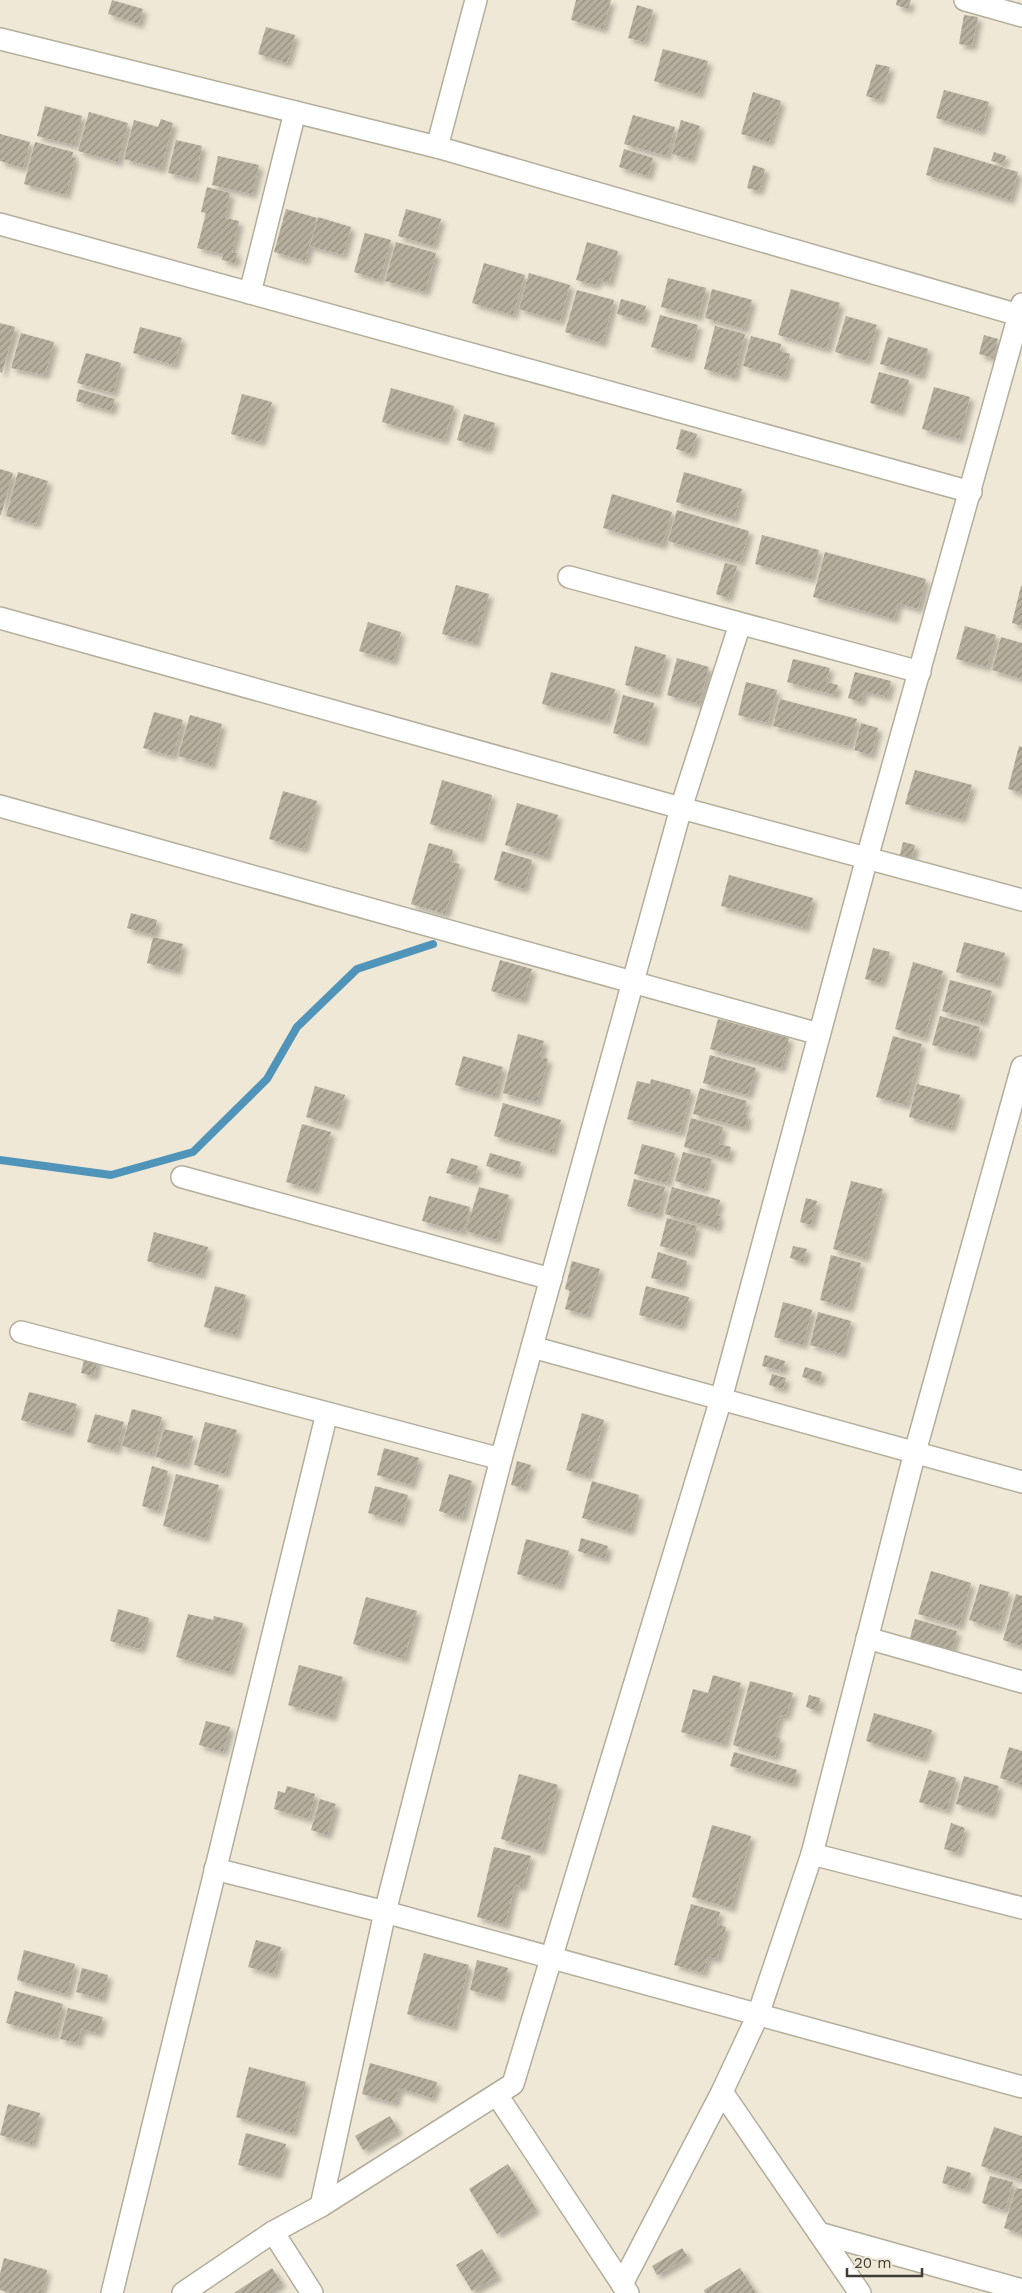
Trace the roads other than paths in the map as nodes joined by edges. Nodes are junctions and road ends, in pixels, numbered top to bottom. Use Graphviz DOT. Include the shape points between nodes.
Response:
graph roads {
  1 [pos="476,0"];
  2 [pos="965,0"];
  3 [pos="1022,16"];
  4 [pos="0,39"];
  5 [pos="295,112"];
  6 [pos="437,146"];
  7 [pos="0,224"];
  8 [pos="250,293"];
  9 [pos="1021,312"];
  10 [pos="971,492"];
  11 [pos="569,577"];
  12 [pos="0,618"];
  13 [pos="740,624"];
  14 [pos="920,672"];
  15 [pos="0,806"];
  16 [pos="681,808"];
  17 [pos="867,858"];
  18 [pos="1022,900"];
  19 [pos="633,983"];
  20 [pos="819,1034"];
  21 [pos="1022,1067"];
  22 [pos="182,1177"];
  23 [pos="551,1278"];
  24 [pos="21,1332"];
  25 [pos="532,1347"];
  26 [pos="721,1398"];
  27 [pos="327,1412"];
  28 [pos="915,1452"];
  29 [pos="501,1459"];
  30 [pos="1022,1482"];
  31 [pos="867,1638"];
  32 [pos="1022,1682"];
  33 [pos="812,1854"];
  34 [pos="216,1869"];
  35 [pos="1022,1908"];
  36 [pos="385,1912"];
  37 [pos="551,1959"];
  38 [pos="758,2015"];
  39 [pos="1022,2087"];
  40 [pos="722,2092"];
  41 [pos="497,2095"];
  42 [pos="321,2206"];
  43 [pos="273,2232"];
  44 [pos="819,2233"];
  45 [pos="625,2288"];
  46 [pos="1022,2290"];
  47 [pos="112,2293"];
  48 [pos="182,2293"];
  49 [pos="312,2293"];
  50 [pos="860,2293"];
  1 -- 6 [label="street"];
  2 -- 3 [label="street"];
  4 -- 5 [label="street"];
  5 -- 6 [label="street"];
  5 -- 8 [label="street"];
  6 -- 9 [label="street"];
  7 -- 8 [label="street"];
  8 -- 10 [label="street"];
  9 -- 10 [label="street"];
  10 -- 14 [label="street"];
  11 -- 13 [label="street"];
  12 -- 16 [label="street"];
  13 -- 14 [label="street"];
  13 -- 16 [label="street"];
  14 -- 17 [label="street"];
  15 -- 19 [label="street"];
  16 -- 17 [label="street"];
  16 -- 19 [label="street"];
  17 -- 18 [label="street"];
  17 -- 20 [label="street"];
  19 -- 20 [label="street"];
  19 -- 23 [label="street"];
  20 -- 26 [label="street"];
  21 -- 28 [label="street"];
  22 -- 23 [label="street"];
  23 -- 25 [label="street"];
  24 -- 27 [label="street"];
  25 -- 26 [label="street"];
  25 -- 29 [label="street"];
  26 -- 28 [label="street"];
  26 -- 37 [label="street"];
  27 -- 29 [label="street"];
  27 -- 34 [label="street"];
  28 -- 30 [label="street"];
  28 -- 31 [label="street"];
  29 -- 36 [label="street"];
  31 -- 32 [label="street"];
  31 -- 33 [label="street"];
  33 -- 35 [label="street"];
  33 -- 38 [label="street"];
  34 -- 36 [label="street"];
  34 -- 47 [label="street"];
  36 -- 37 [label="street"];
  36 -- 42 [label="street"];
  37 -- 38 [label="street"];
  37 -- 41 [label="street" via="513,2084"];
  38 -- 39 [label="street"];
  38 -- 40 [label="street"];
  40 -- 44 [label="street"];
  40 -- 45 [label="street"];
  41 -- 42 [label="street"];
  41 -- 45 [label="street"];
  42 -- 43 [label="street"];
  43 -- 48 [label="street"];
  43 -- 49 [label="street"];
  44 -- 46 [label="street"];
  44 -- 50 [label="street"];
}
